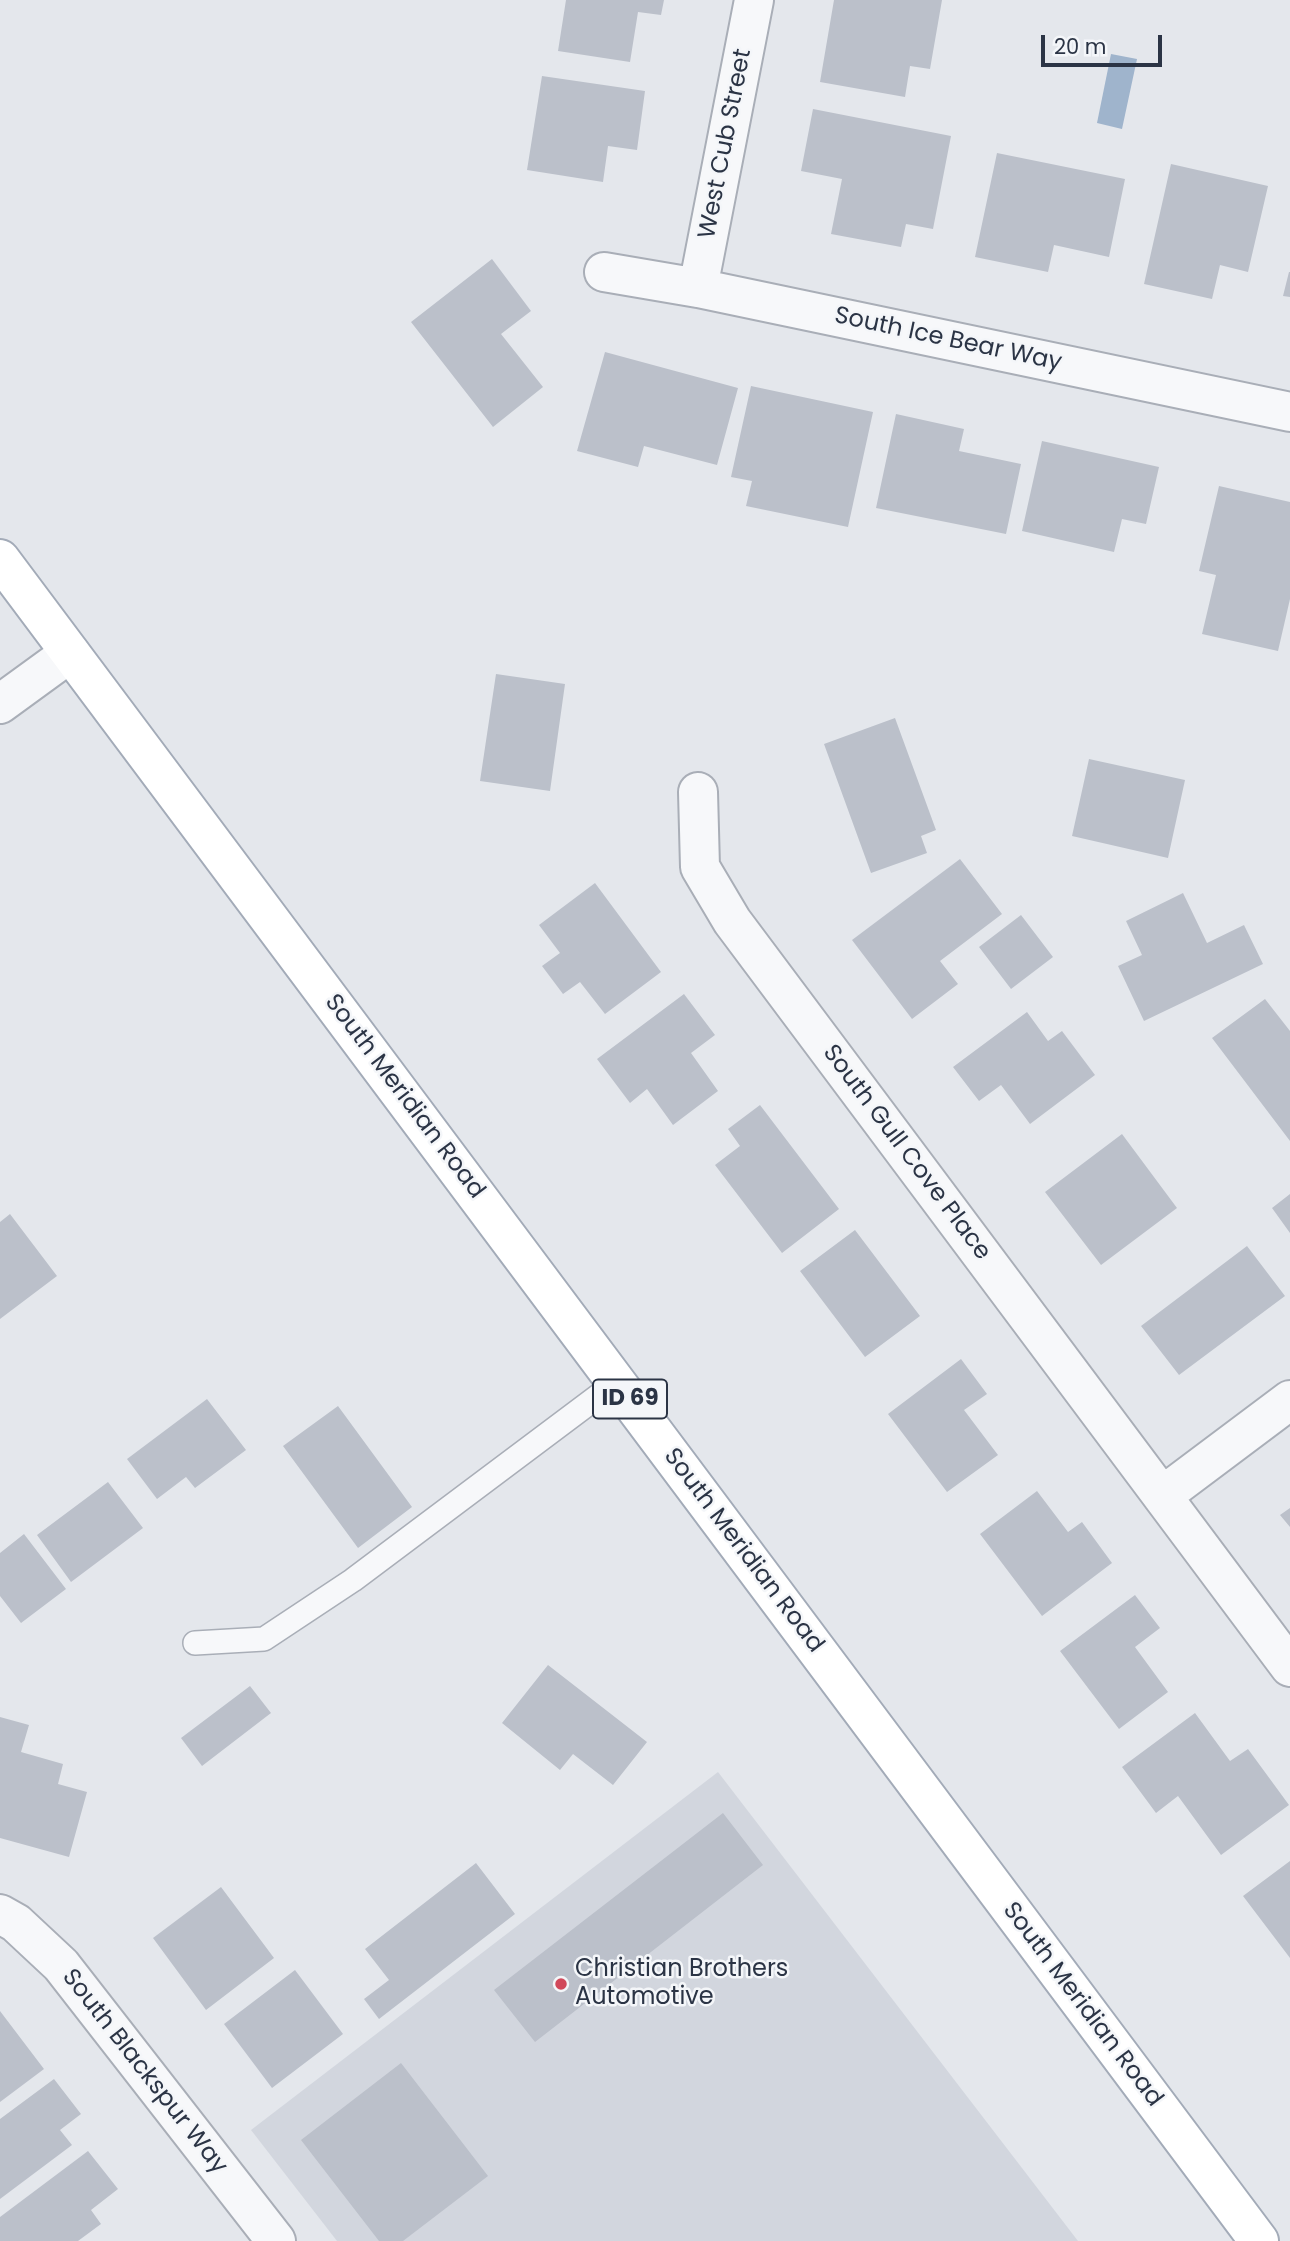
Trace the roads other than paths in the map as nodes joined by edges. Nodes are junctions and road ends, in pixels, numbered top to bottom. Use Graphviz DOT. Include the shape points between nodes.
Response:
graph roads {
  1 [pos="754,0"];
  2 [pos="604,272"];
  3 [pos="698,288"];
  4 [pos="1290,412"];
  5 [pos="0,559"];
  6 [pos="70,653"];
  7 [pos="0,704"];
  8 [pos="698,792"];
  9 [pos="617,1382"];
  10 [pos="1290,1400"];
  11 [pos="1162,1496"];
  12 [pos="195,1643"];
  13 [pos="1290,1667"];
  14 [pos="0,1914"];
  15 [pos="276,2241"];
  16 [pos="1258,2241"];
  1 -- 3 [label="street, West Cub Street"];
  2 -- 3 [label="street, South Ice Bear Way"];
  3 -- 4 [label="street, South Ice Bear Way"];
  5 -- 6 [label="main road, South Meridian Road / ID 69"];
  6 -- 7 [label="street"];
  6 -- 9 [label="main road, South Meridian Road / ID 69"];
  8 -- 11 [label="street, South Gull Cove Place" via="700,867 732,921"];
  9 -- 12 [label="lane" via="353,1580 264,1639"];
  9 -- 16 [label="main road, South Meridian Road / ID 69"];
  10 -- 11 [label="street"];
  11 -- 13 [label="street, South Gull Cove Place"];
  14 -- 15 [label="street, South Blackspur Way" via="61,1965"];
}
